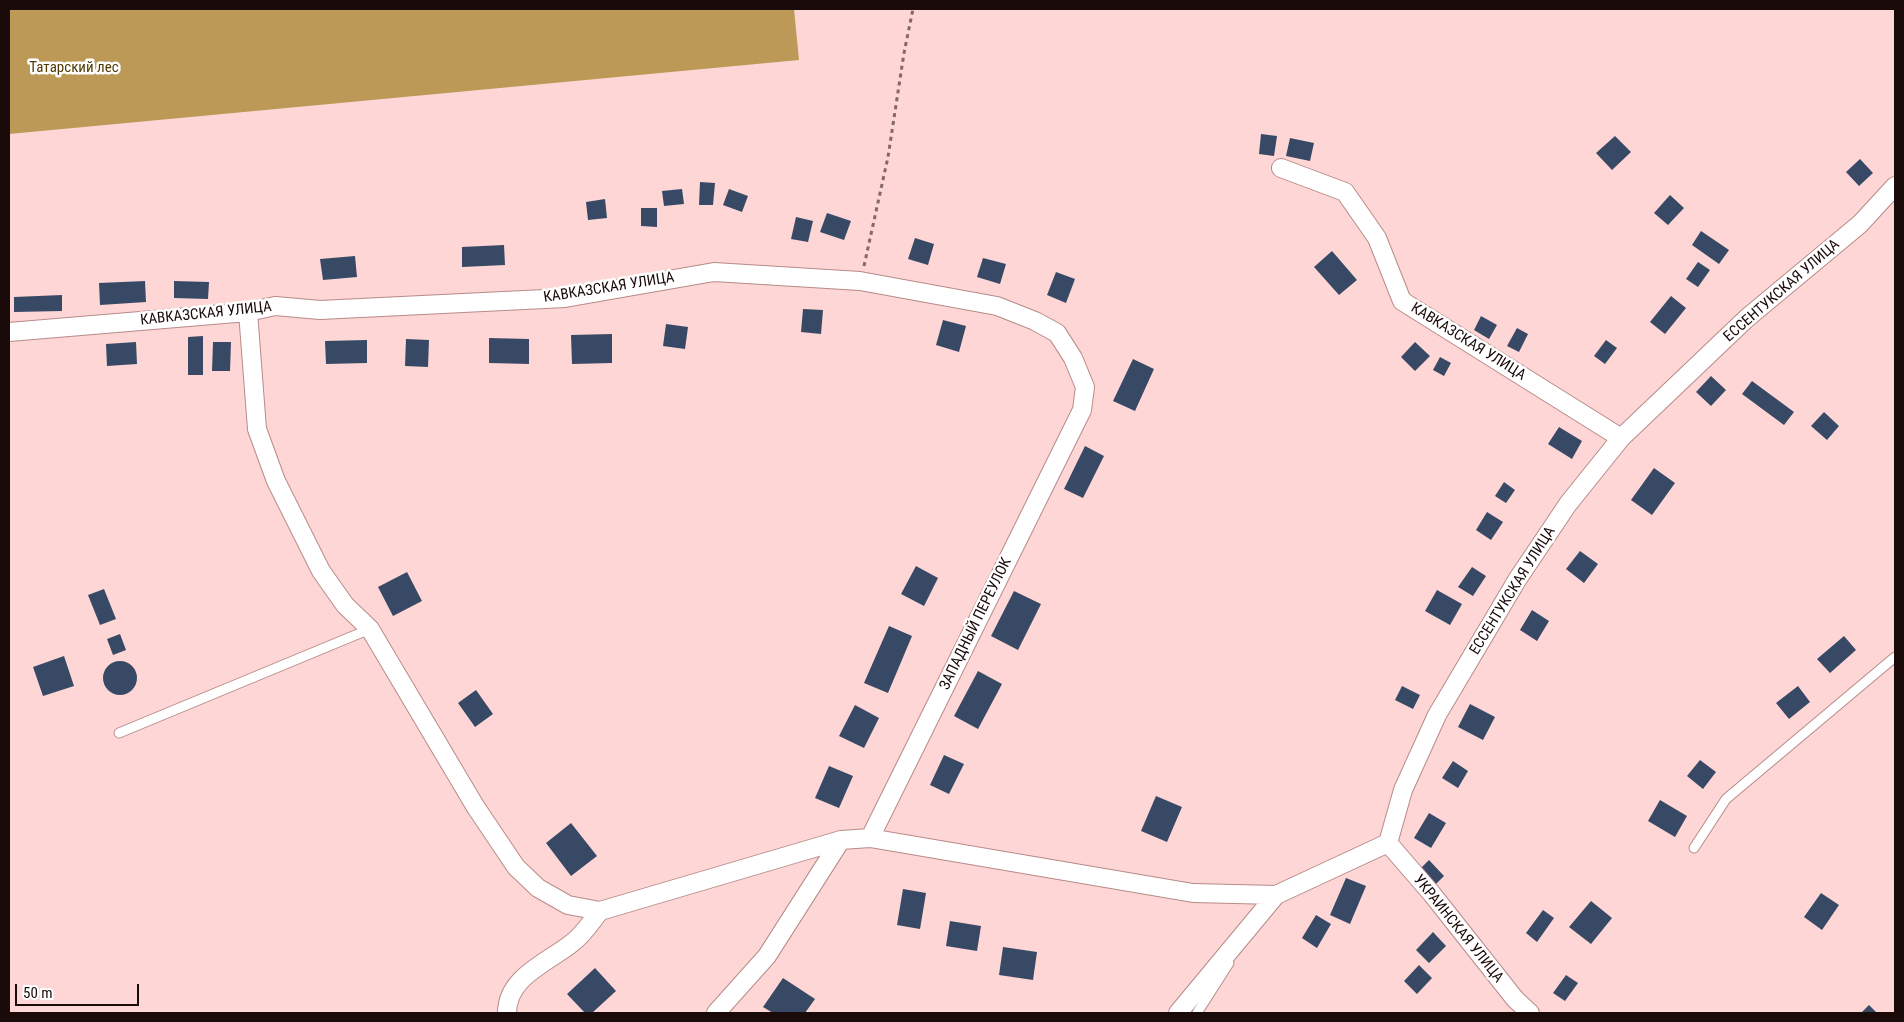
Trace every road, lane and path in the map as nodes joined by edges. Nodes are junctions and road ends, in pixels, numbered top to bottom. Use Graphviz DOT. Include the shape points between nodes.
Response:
graph roads {
  1 [pos="913,9"];
  2 [pos="1282,168"];
  3 [pos="1895,186"];
  4 [pos="860,281"];
  5 [pos="248,312"];
  6 [pos="9,332"];
  7 [pos="1082,410"];
  8 [pos="1621,438"];
  9 [pos="370,629"];
  10 [pos="1895,657"];
  11 [pos="119,733"];
  12 [pos="870,838"];
  13 [pos="841,840"];
  14 [pos="1388,844"];
  15 [pos="1694,848"];
  16 [pos="1276,895"];
  17 [pos="600,911"];
  18 [pos="1245,932"];
  19 [pos="507,1013"];
  20 [pos="716,1013"];
  21 [pos="1178,1013"];
  22 [pos="1197,1013"];
  23 [pos="1530,1013"];
  1 -- 4 [label="path" via="888,157"];
  2 -- 8 [label="street, КАВКАЗСКАЯ УЛИЦА" via="1345,192 1377,238 1402,301"];
  3 -- 8 [label="street, ЕССЕНТУКСКАЯ УЛИЦА" via="1860,224 1747,318"];
  4 -- 5 [label="street, КАВКАЗСКАЯ УЛИЦА" via="714,272 565,298 320,310 275,306"];
  4 -- 7 [label="street, КАВКАЗСКАЯ УЛИЦА" via="997,306 1057,333 1073,358 1085,387"];
  5 -- 6 [label="street, КАВКАЗСКАЯ УЛИЦА"];
  5 -- 9 [label="street" via="257,429 276,481 320,571 345,605"];
  7 -- 12 [label="street, ЗАПАДНЫЙ ПЕРЕУЛОК"];
  8 -- 14 [label="street, ЕССЕНТУКСКАЯ УЛИЦА" via="1568,504 1517,580 1437,715 1403,790"];
  9 -- 11 [label="lane"];
  9 -- 17 [label="street" via="475,806 516,867 538,888 568,905"];
  10 -- 15 [label="lane" via="1726,799"];
  12 -- 13 [label="street"];
  12 -- 16 [label="street" via="1193,892"];
  13 -- 17 [label="street"];
  13 -- 20 [label="street" via="767,956"];
  14 -- 16 [label="street"];
  14 -- 23 [label="street, УКРАИНСКАЯ УЛИЦА" via="1432,894 1515,1000"];
  16 -- 18 [label="street"];
  17 -- 19 [label="street" via="574,942 519,980 507,1002"];
  18 -- 21 [label="street"];
  18 -- 22 [label="lane" via="1240,947"];
}
